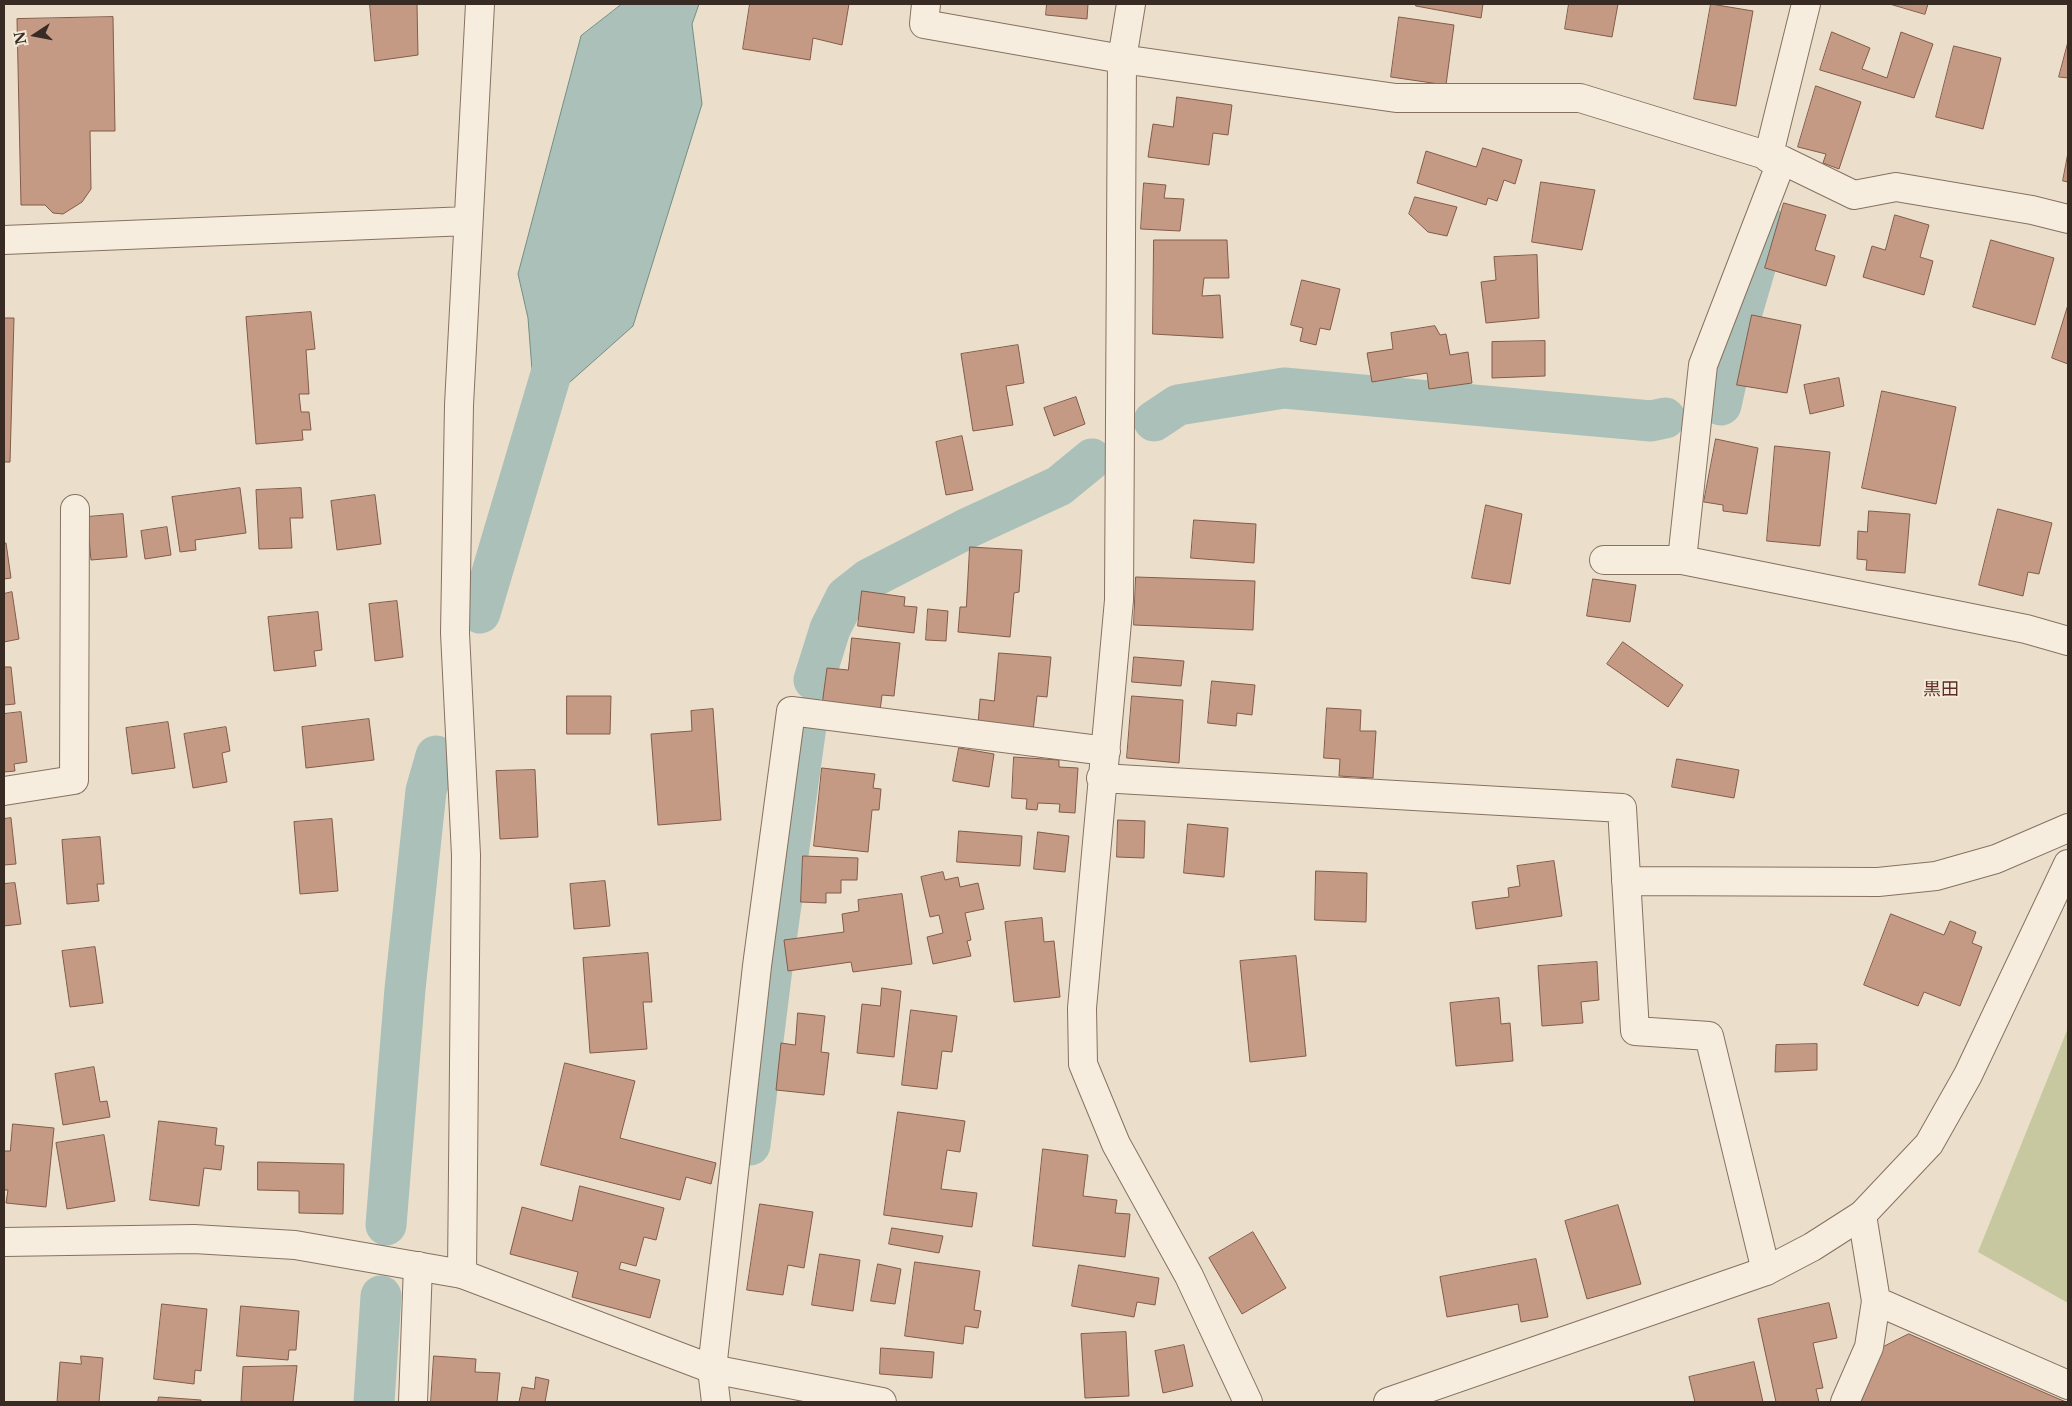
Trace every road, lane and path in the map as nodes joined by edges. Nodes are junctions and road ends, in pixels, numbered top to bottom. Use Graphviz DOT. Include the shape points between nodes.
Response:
graph roads {
  1 [pos="480,4"];
  2 [pos="926,4"];
  3 [pos="1131,4"];
  4 [pos="1806,4"];
  5 [pos="1122,59"];
  6 [pos="1775,159"];
  7 [pos="2068,219"];
  8 [pos="468,221"];
  9 [pos="4,240"];
  10 [pos="75,509"];
  11 [pos="1604,560"];
  12 [pos="1682,560"];
  13 [pos="2068,641"];
  14 [pos="1106,751"];
  15 [pos="1101,778"];
  16 [pos="4,791"];
  17 [pos="2068,828"];
  18 [pos="2068,864"];
  19 [pos="1626,881"];
  20 [pos="1862,1215"];
  21 [pos="4,1242"];
  22 [pos="418,1266"];
  23 [pos="1766,1270"];
  24 [pos="462,1274"];
  25 [pos="1876,1301"];
  26 [pos="712,1369"];
  27 [pos="2068,1385"];
  28 [pos="413,1402"];
  29 [pos="716,1402"];
  30 [pos="882,1402"];
  31 [pos="1248,1402"];
  32 [pos="1388,1402"];
  33 [pos="1845,1402"];
  1 -- 8 [label="street"];
  2 -- 5 [label="street" via="924,24"];
  3 -- 5 [label="street"];
  4 -- 6 [label="street"];
  5 -- 6 [label="street" via="1396,98 1580,98"];
  5 -- 14 [label="street" via="1118,600"];
  6 -- 7 [label="street" via="1854,195 1896,187"];
  6 -- 12 [label="street" via="1704,365"];
  8 -- 9 [label="street"];
  8 -- 24 [label="street" via="459,405 455,633 466,855"];
  10 -- 16 [label="street" via="74,780"];
  11 -- 12 [label="street"];
  12 -- 13 [label="street" via="2026,629"];
  14 -- 15 [label="street"];
  14 -- 26 [label="street" via="791,711 757,966"];
  15 -- 19 [label="street" via="1622,808"];
  15 -- 31 [label="street" via="1082,1008 1083,1064 1116,1144 1190,1276"];
  17 -- 19 [label="street" via="1996,859 1936,876 1878,882"];
  18 -- 20 [label="street" via="1968,1075 1929,1144"];
  19 -- 23 [label="street" via="1635,1030 1709,1036"];
  20 -- 23 [label="street" via="1812,1247"];
  20 -- 25 [label="street"];
  21 -- 22 [label="street" via="194,1239 295,1245"];
  22 -- 24 [label="street"];
  22 -- 28 [label="street"];
  23 -- 32 [label="street"];
  24 -- 26 [label="street"];
  25 -- 27 [label="street"];
  25 -- 33 [label="street" via="1869,1347"];
  26 -- 29 [label="street"];
  26 -- 30 [label="street"];
}
